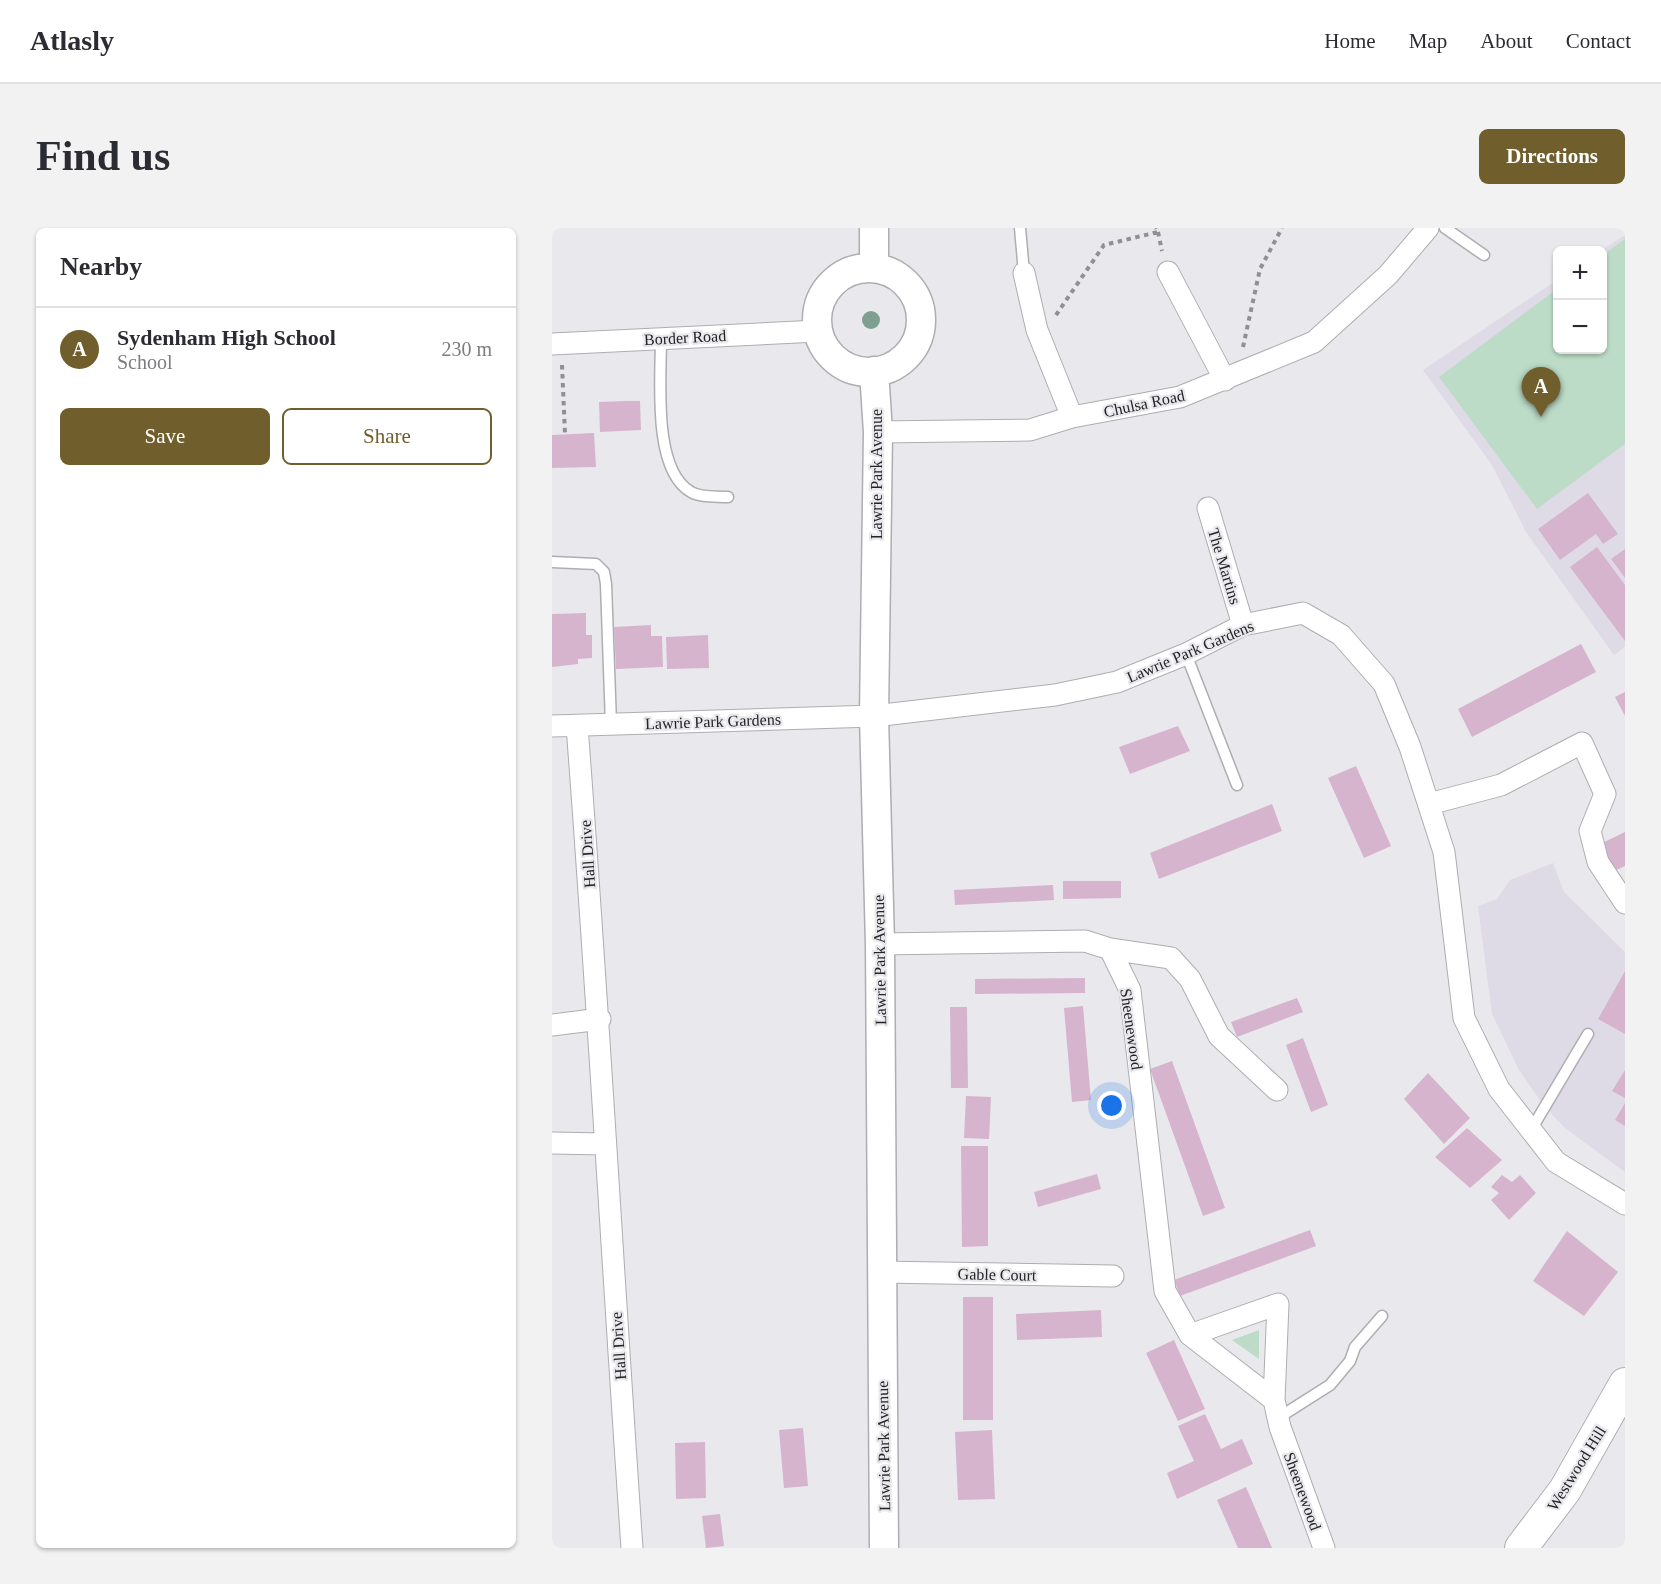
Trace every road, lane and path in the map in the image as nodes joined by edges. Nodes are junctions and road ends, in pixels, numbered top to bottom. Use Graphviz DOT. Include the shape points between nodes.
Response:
graph roads {
  1 [pos="874,228"];
  2 [pos="1020,228"];
  3 [pos="1156,228"];
  4 [pos="1282,228"];
  5 [pos="1428,228"];
  6 [pos="1445,228"];
  7 [pos="1484,255"];
  8 [pos="874,268"];
  9 [pos="1168,272"];
  10 [pos="1024,273"];
  11 [pos="1037,330"];
  12 [pos="818,331"];
  13 [pos="661,338"];
  14 [pos="556,343"];
  15 [pos="874,371"];
  16 [pos="1232,377"];
  17 [pos="1072,417"];
  18 [pos="878,432"];
  19 [pos="565,434"];
  20 [pos="728,497"];
  21 [pos="1208,508"];
  22 [pos="552,562"];
  23 [pos="1243,625"];
  24 [pos="1186,654"];
  25 [pos="874,716"];
  26 [pos="611,724"];
  27 [pos="552,726"];
  28 [pos="577,726"];
  29 [pos="1237,785"];
  30 [pos="1429,804"];
  31 [pos="1625,903"];
  32 [pos="880,944"];
  33 [pos="1110,950"];
  34 [pos="600,1019"];
  35 [pos="552,1025"];
  36 [pos="1588,1034"];
  37 [pos="1277,1090"];
  38 [pos="1531,1130"];
  39 [pos="552,1143"];
  40 [pos="604,1144"];
  41 [pos="1625,1204"];
  42 [pos="880,1272"];
  43 [pos="1113,1276"];
  44 [pos="1383,1316"];
  45 [pos="1190,1335"];
  46 [pos="1625,1384"];
  47 [pos="1276,1409"];
  48 [pos="632,1548"];
  49 [pos="884,1548"];
  50 [pos="1324,1548"];
  51 [pos="1521,1548"];
  1 -- 8 [label="street"];
  2 -- 10 [label="lane"];
  3 -- 11 [label="path" via="1158,232 1104,245 1048,327"];
  4 -- 16 [label="path" via="1260,269"];
  5 -- 16 [label="street, Chulsa Road" via="1388,275 1314,342"];
  6 -- 7 [label="lane"];
  8 -- 12 [label="street" via="847,273 830,285 820,303"];
  8 -- 15 [label="street" via="900,278 910,288 920,319 910,352 888,368"];
  9 -- 16 [label="street"];
  10 -- 11 [label="street"];
  11 -- 17 [label="street"];
  12 -- 13 [label="street, Border Road"];
  12 -- 15 [label="street" via="835,359 860,371"];
  13 -- 14 [label="street, Border Road"];
  13 -- 20 [label="lane" via="663,437 672,472 692,493"];
  14 -- 19 [label="path"];
  15 -- 18 [label="street, Lawrie Park Avenue"];
  16 -- 17 [label="street, Chulsa Road" via="1180,397"];
  17 -- 18 [label="street, Chulsa Road" via="1030,430"];
  18 -- 25 [label="street, Lawrie Park Avenue"];
  21 -- 23 [label="street, The Martins"];
  22 -- 26 [label="lane" via="596,564 604,572"];
  23 -- 24 [label="street, Lawrie Park Gardens"];
  23 -- 30 [label="street, Lawrie Park Gardens" via="1303,613 1341,635 1384,684"];
  24 -- 25 [label="street, Lawrie Park Gardens" via="1117,682 1055,694"];
  24 -- 29 [label="lane"];
  25 -- 26 [label="street, Lawrie Park Gardens"];
  25 -- 32 [label="street, Lawrie Park Avenue"];
  26 -- 28 [label="street, Lawrie Park Gardens"];
  27 -- 28 [label="street, Lawrie Park Gardens"];
  28 -- 34 [label="street, Hall Drive"];
  30 -- 31 [label="street" via="1501,785 1582,742 1605,794 1590,831 1598,862"];
  30 -- 38 [label="street, Lawrie Park Gardens" via="1444,852 1464,1018 1499,1089"];
  32 -- 33 [label="street" via="1085,941"];
  32 -- 42 [label="street, Lawrie Park Avenue"];
  33 -- 37 [label="street" via="1171,958 1190,979 1219,1036"];
  33 -- 45 [label="street, Sheenewood" via="1130,990 1161,1276 1165,1291"];
  34 -- 35 [label="street"];
  34 -- 40 [label="street, Hall Drive"];
  36 -- 38 [label="lane"];
  38 -- 41 [label="street, Lawrie Park Gardens" via="1556,1162"];
  39 -- 40 [label="street"];
  40 -- 48 [label="street, Hall Drive"];
  42 -- 43 [label="street, Gable Court"];
  42 -- 49 [label="street, Lawrie Park Avenue"];
  44 -- 47 [label="lane" via="1355,1347 1350,1361 1330,1385"];
  45 -- 47 [label="street, Sheenewood"];
  45 -- 47 [label="street, Sheenewood" via="1278,1304"];
  46 -- 51 [label="main road, Westwood Hill" via="1565,1490"];
  47 -- 50 [label="street, Sheenewood"];
}
